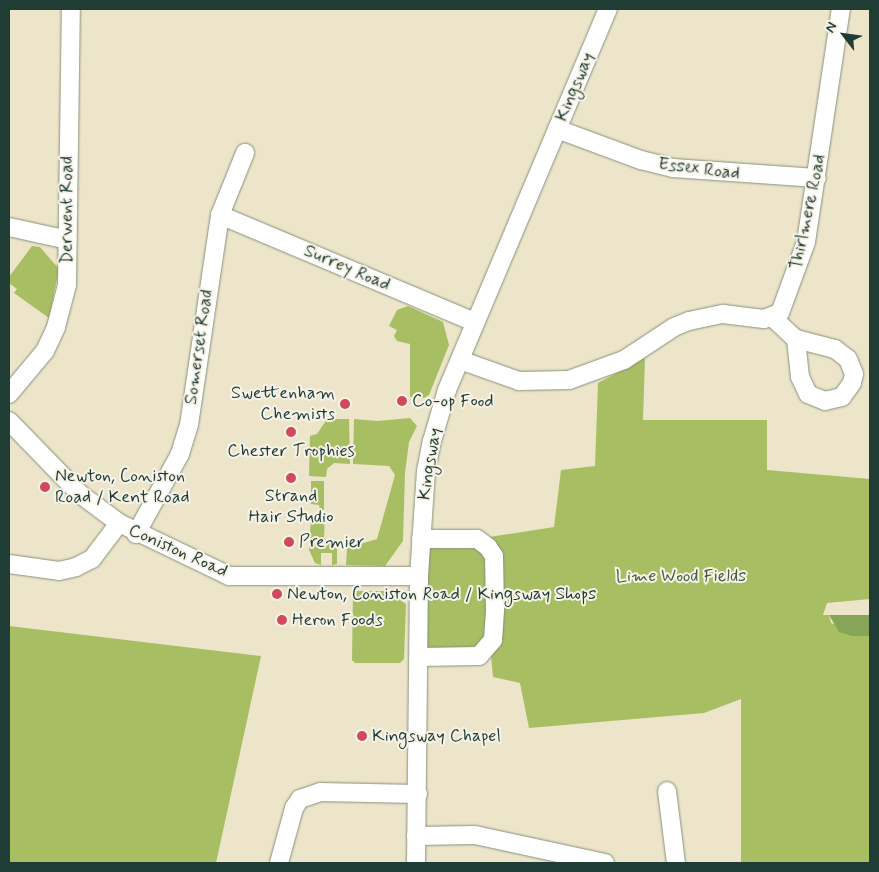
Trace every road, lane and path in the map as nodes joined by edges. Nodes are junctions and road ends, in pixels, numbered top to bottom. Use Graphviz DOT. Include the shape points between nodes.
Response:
graph roads {
  1 [pos="72,9"];
  2 [pos="608,9"];
  3 [pos="841,9"];
  4 [pos="557,129"];
  5 [pos="246,153"];
  6 [pos="817,178"];
  7 [pos="220,215"];
  8 [pos="9,227"];
  9 [pos="68,240"];
  10 [pos="772,317"];
  11 [pos="475,322"];
  12 [pos="796,339"];
  13 [pos="460,360"];
  14 [pos="9,394"];
  15 [pos="9,421"];
  16 [pos="119,523"];
  17 [pos="136,534"];
  18 [pos="421,539"];
  19 [pos="9,564"];
  20 [pos="419,576"];
  21 [pos="420,657"];
  22 [pos="668,792"];
  23 [pos="418,794"];
  24 [pos="416,836"];
  25 [pos="279,863"];
  26 [pos="416,863"];
  27 [pos="604,863"];
  28 [pos="676,863"];
  1 -- 9 [label="street, Derwent Road" via="66,200"];
  2 -- 4 [label="street, Kingsway"];
  3 -- 6 [label="street, Thirlmere Road"];
  4 -- 6 [label="street, Essex Road" via="641,160 673,168"];
  4 -- 11 [label="street, Kingsway"];
  5 -- 7 [label="street, Somerset Road"];
  6 -- 10 [label="street, Thirlmere Road" via="806,242 790,294 784,309"];
  7 -- 11 [label="street, Surrey Road"];
  7 -- 17 [label="street, Somerset Road" via="189,425 173,469"];
  8 -- 9 [label="street"];
  9 -- 14 [label="street, Derwent Road" via="66,285 56,327 30,372"];
  10 -- 12 [label="street"];
  10 -- 13 [label="street" via="723,314 689,320 624,360 569,380 519,381"];
  11 -- 13 [label="street, Kingsway"];
  13 -- 18 [label="street, Kingsway" via="432,442"];
  15 -- 16 [label="street, Coniston Road" via="80,494"];
  16 -- 17 [label="street, Coniston Road"];
  16 -- 19 [label="street" via="92,559 76,567 59,571"];
  17 -- 20 [label="street, Coniston Road" via="229,576"];
  18 -- 20 [label="street, Kingsway"];
  18 -- 21 [label="street" via="477,539 488,547 494,556 495,609 493,640 479,656"];
  20 -- 21 [label="street, Kingsway"];
  21 -- 23 [label="street, Kingsway"];
  22 -- 28 [label="street"];
  23 -- 24 [label="street, Kingsway"];
  23 -- 25 [label="street" via="320,792 300,799 294,808"];
  24 -- 26 [label="street, Kingsway"];
  24 -- 27 [label="street" via="475,835"];
}
